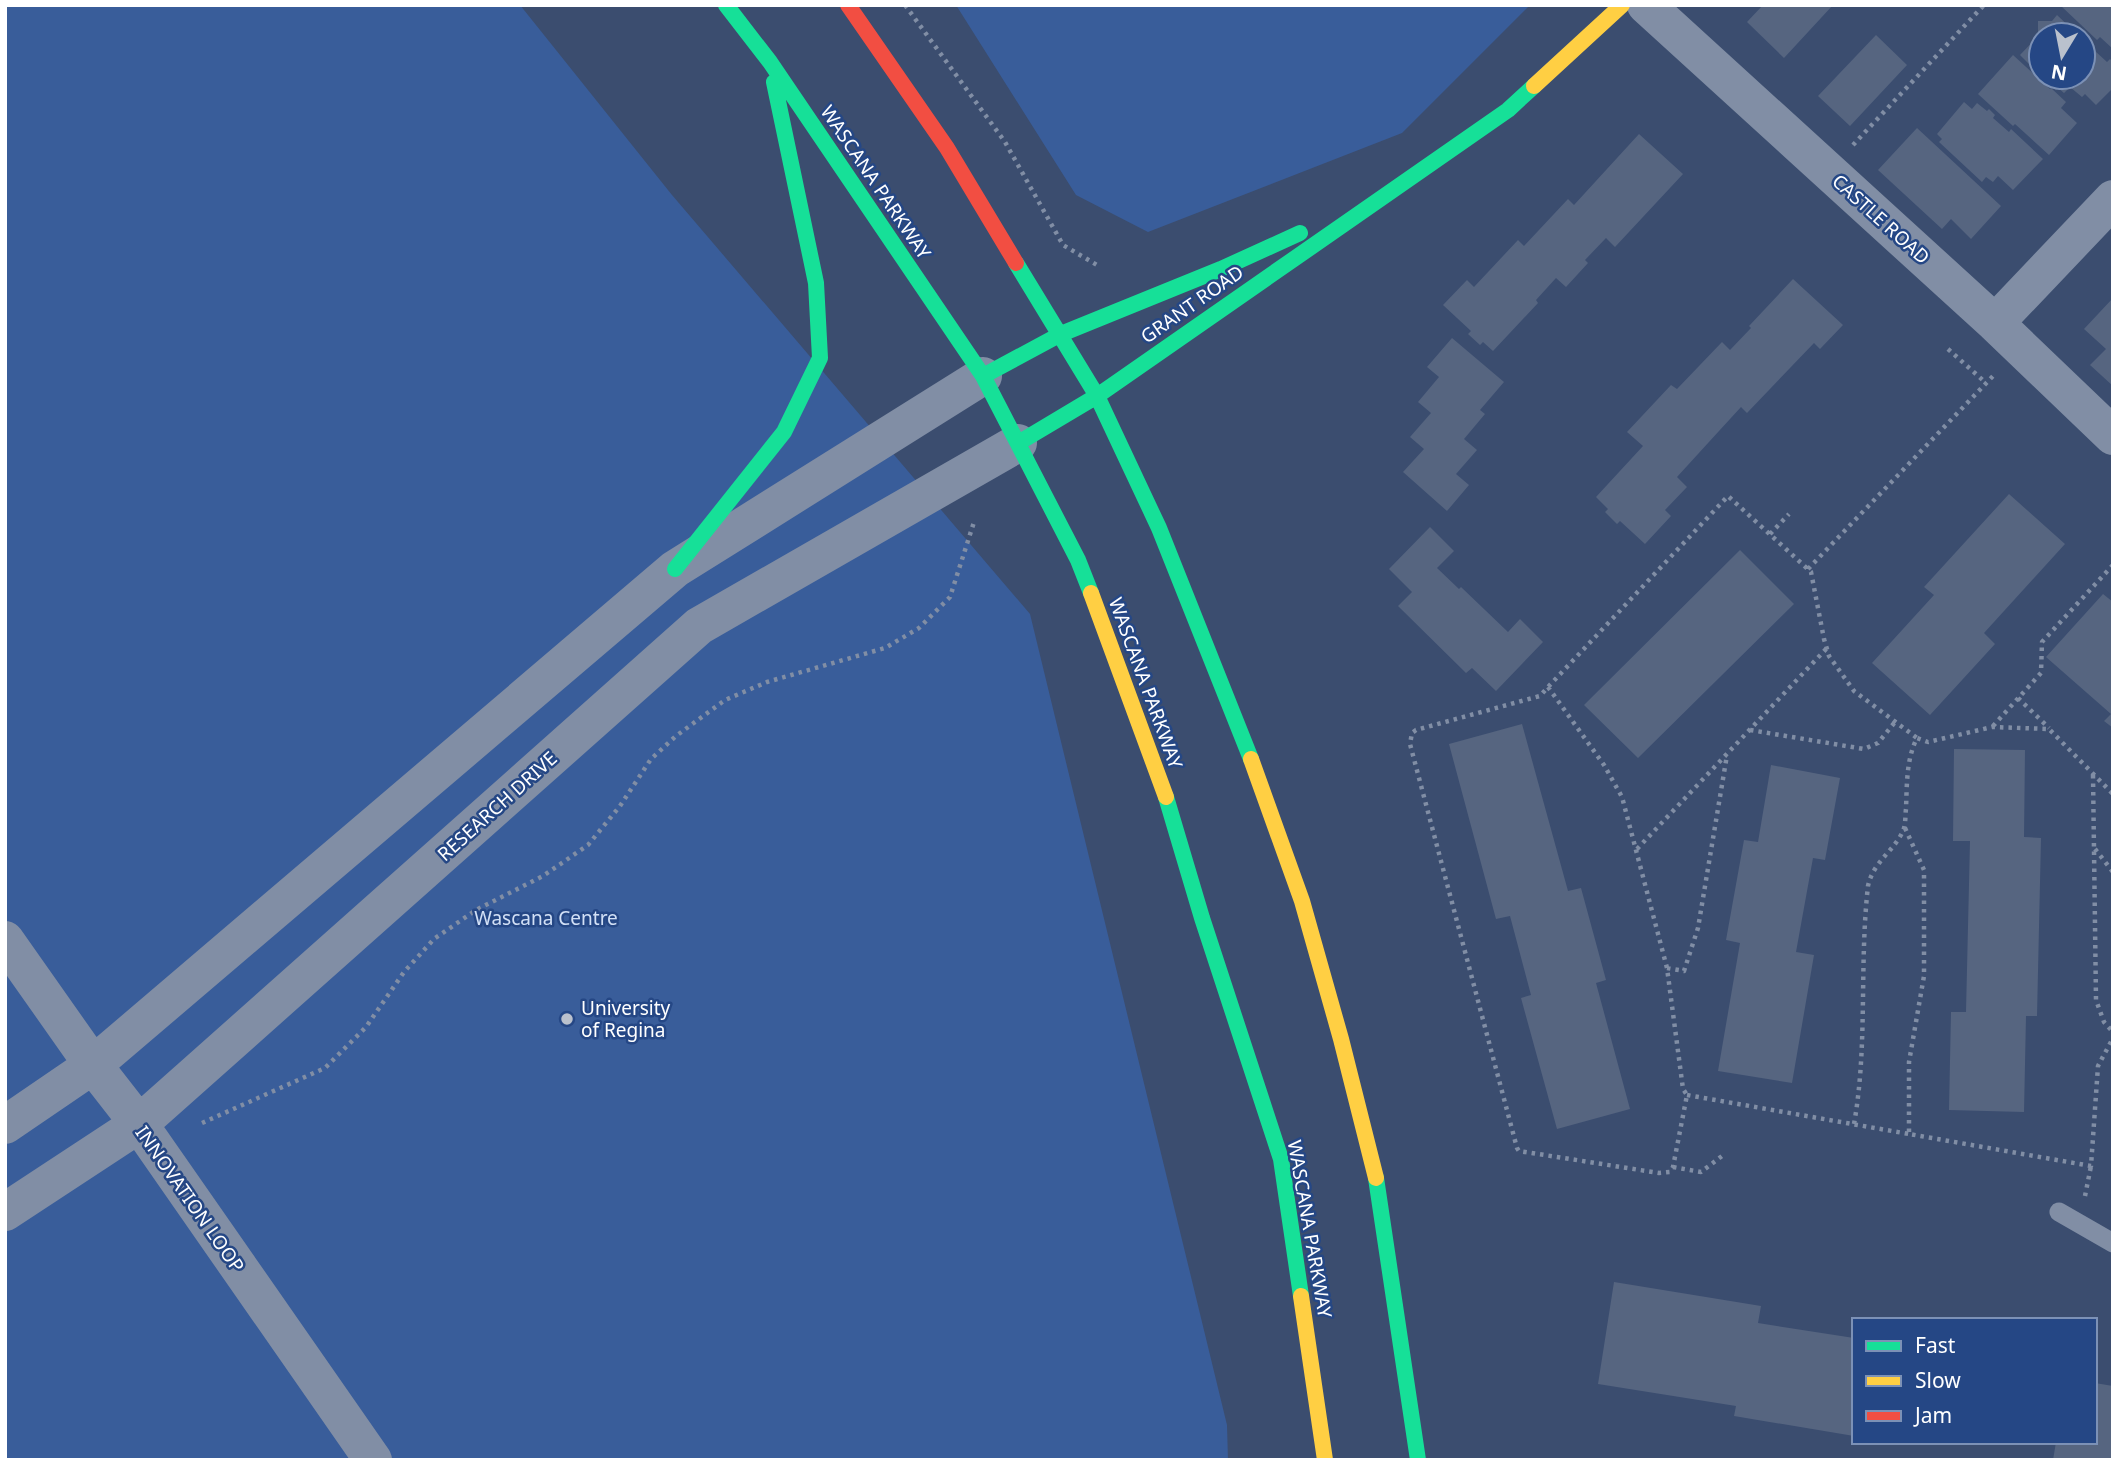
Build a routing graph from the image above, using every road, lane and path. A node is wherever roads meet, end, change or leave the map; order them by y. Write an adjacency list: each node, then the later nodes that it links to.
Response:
1 (726, 5): 7 (main road, WASCANA PARKWAY)
2 (848, 5): 12 (main road)
3 (905, 5): 11 (path)
4 (1622, 5): 9 (main road, GRANT ROAD)
5 (1646, 5): 8 (street, CASTLE ROAD)
6 (1984, 5): 8 (path)
7 (770, 62): 15 (main road, WASCANA PARKWAY); 24 (main road)
8 (1828, 172): 13 (street, CASTLE ROAD)
9 (1387, 194): 12 (main road, GRANT ROAD); 17 (main road, GRANT ROAD)
10 (2113, 199): 13 (street)
11 (1097, 265)
12 (1061, 334): 15 (main road, GRANT ROAD); 17 (main road)
13 (2008, 335): 16 (path); 18 (street, CASTLE ROAD)
14 (1948, 349): 16 (path)
15 (983, 376): 19 (main road, WASCANA PARKWAY); 24 (street)
16 (1986, 383): 25 (path)
17 (1097, 396): 19 (main road, GRANT ROAD); 58 (main road)
18 (2113, 436)
19 (1018, 443): 50 (street, RESEARCH DRIVE); 57 (main road, WASCANA PARKWAY)
20 (1788, 514): 22 (path)
21 (974, 522): 50 (path)
22 (1770, 534): 25 (path); 27 (path)
23 (2113, 565): 28 (path)
24 (675, 569): 45 (street)
25 (1808, 569): 26 (path)
26 (1827, 648): 29 (path); 32 (path)
27 (1548, 687): 39 (path); 52 (path)
28 (2018, 698): 30 (path); 31 (path)
29 (1895, 722): 32 (path); 33 (path)
30 (1992, 727): 31 (path); 33 (path)
31 (2049, 729): 35 (path)
32 (1749, 730): 34 (path)
33 (1917, 738): 37 (path)
34 (1727, 752): 39 (path); 42 (path)
35 (2093, 774): 36 (path); 38 (path)
36 (2113, 794)
37 (1905, 828): 47 (path); 49 (path)
38 (2094, 848): 40 (path); 43 (path)
39 (1636, 849): 42 (path)
40 (2113, 872)
41 (5, 940): 45 (street, INNOVATION LOOP)
42 (1667, 968): 46 (path)
43 (2113, 1032)
44 (2113, 1038): 49 (path)
45 (93, 1065): 48 (street); 50 (street, INNOVATION LOOP)
46 (1686, 1095): 47 (path); 52 (path)
47 (1854, 1124): 49 (path)
48 (5, 1125)
49 (1909, 1134)
50 (147, 1136): 53 (street, RESEARCH DRIVE); 56 (street, INNOVATION LOOP)
51 (1722, 1156): 52 (path)
52 (1674, 1167)
53 (5, 1212)
54 (2059, 1212): 55 (lane)
55 (2113, 1243)
56 (373, 1460)
57 (1325, 1460)
58 (1418, 1460)

